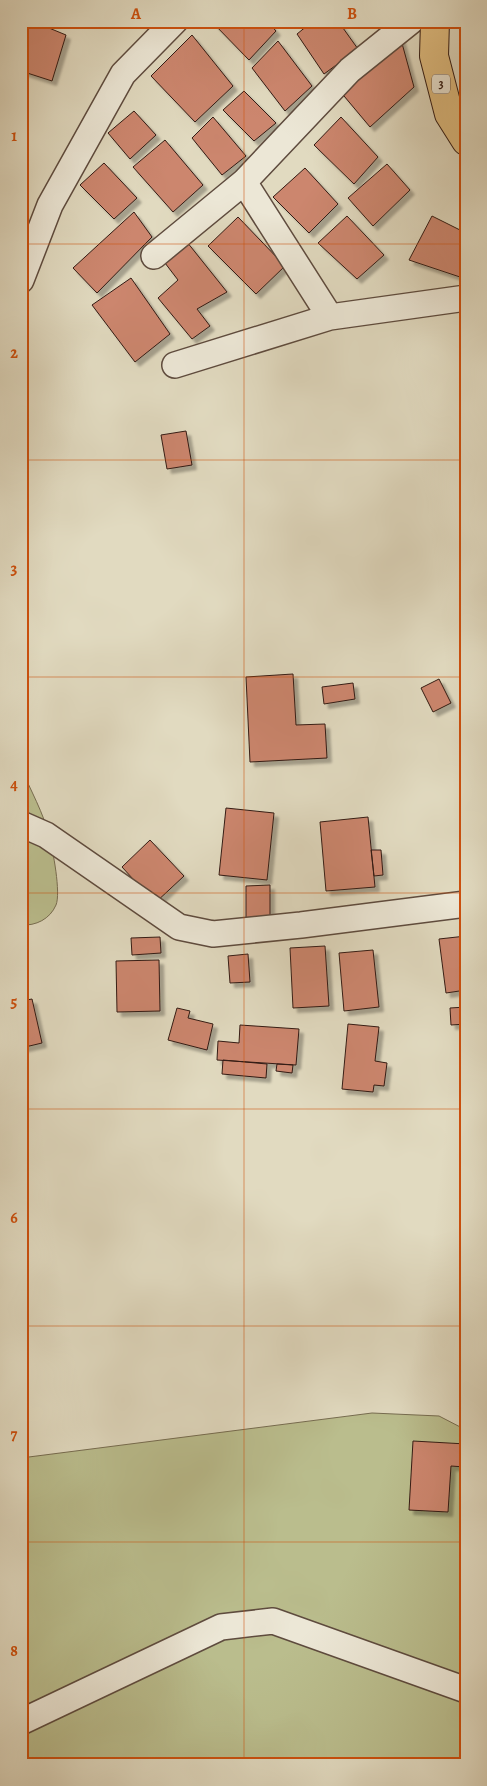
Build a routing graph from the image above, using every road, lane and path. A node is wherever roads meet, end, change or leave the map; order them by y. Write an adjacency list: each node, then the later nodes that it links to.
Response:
1 (175, 21): 7 (street)
2 (411, 21): 5 (street)
3 (434, 21): 4 (main road, 3)
4 (466, 141)
5 (244, 182): 6 (street); 9 (street)
6 (154, 256)
7 (21, 280)
8 (466, 298): 9 (street)
9 (330, 317): 10 (street)
10 (175, 365)
11 (21, 824): 12 (street)
12 (466, 904)
13 (466, 1690): 14 (street)
14 (21, 1722)

